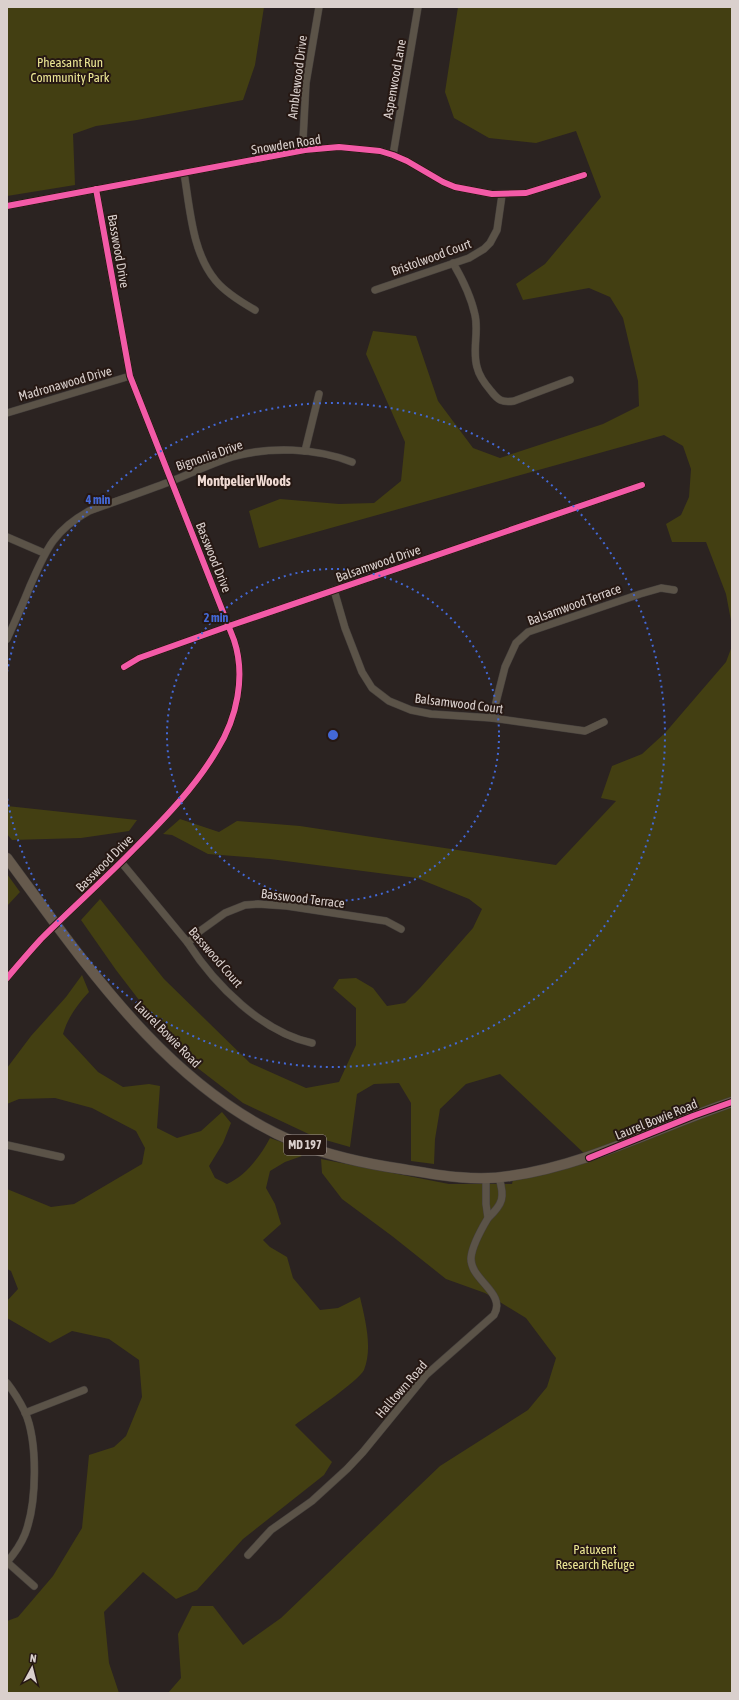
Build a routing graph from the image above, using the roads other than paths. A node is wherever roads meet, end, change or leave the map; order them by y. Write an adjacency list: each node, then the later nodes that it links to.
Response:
1 (319, 7): 3 (street, Amblewood Drive)
2 (418, 7): 4 (street, Aspenwood Lane)
3 (305, 150): 4 (street, Snowden Road); 5 (street, Snowden Road)
4 (393, 155): 8 (street, Snowden Road)
5 (184, 173): 7 (street, Snowden Road); 12 (street)
6 (584, 175): 8 (street, Snowden Road)
7 (96, 189): 9 (street, Snowden Road); 13 (street, Basswood Drive)
8 (502, 195): 10 (street, Bristolwood Court)
9 (7, 206)
10 (453, 263): 11 (street, Bristolwood Court); 14 (street)
11 (375, 290)
12 (255, 310)
13 (130, 376): 16 (street, Madronawood Drive); 19 (street, Basswood Drive)
14 (570, 380)
15 (318, 394): 17 (street)
16 (7, 413)
17 (305, 451): 18 (street, Bignonia Drive); 19 (street, Bignonia Drive)
18 (352, 462)
19 (171, 481): 22 (street, Bignonia Drive); 25 (street, Basswood Drive)
20 (642, 486): 23 (street, Balsamwood Drive)
21 (7, 537): 22 (street)
22 (44, 553): 26 (street, Bignonia Drive)
23 (334, 590): 25 (street, Balsamwood Drive); 28 (street, Balsamwood Court)
24 (674, 590): 28 (street, Balsamwood Terrace)
25 (229, 626): 27 (street, Balsamwood Drive); 31 (street, Basswood Drive)
26 (7, 639)
27 (124, 667)
28 (492, 718): 29 (street, Balsamwood Court)
29 (604, 722)
30 (7, 858): 32 (main road, Laurel Bowie Road / MD 197)
31 (121, 862): 32 (street, Basswood Drive); 34 (street, Basswood Court)
32 (56, 925): 35 (street, Basswood Drive); 40 (main road, Laurel Bowie Road / MD 197)
33 (401, 929): 34 (street, Basswood Terrace)
34 (188, 944): 36 (street, Basswood Court)
35 (7, 978)
36 (312, 1043)
37 (732, 1102): 41 (main road, Laurel Bowie Road / MD 197)
38 (7, 1145): 39 (street)
39 (61, 1157)
40 (486, 1178): 41 (main road, Laurel Bowie Road / MD 197); 42 (street)
41 (499, 1178): 42 (street, Halltown Road)
42 (488, 1218): 46 (street, Halltown Road)
43 (7, 1383): 45 (street)
44 (84, 1390): 45 (street)
45 (25, 1413): 47 (street)
46 (248, 1555)
47 (7, 1562): 48 (street)
48 (34, 1586)

